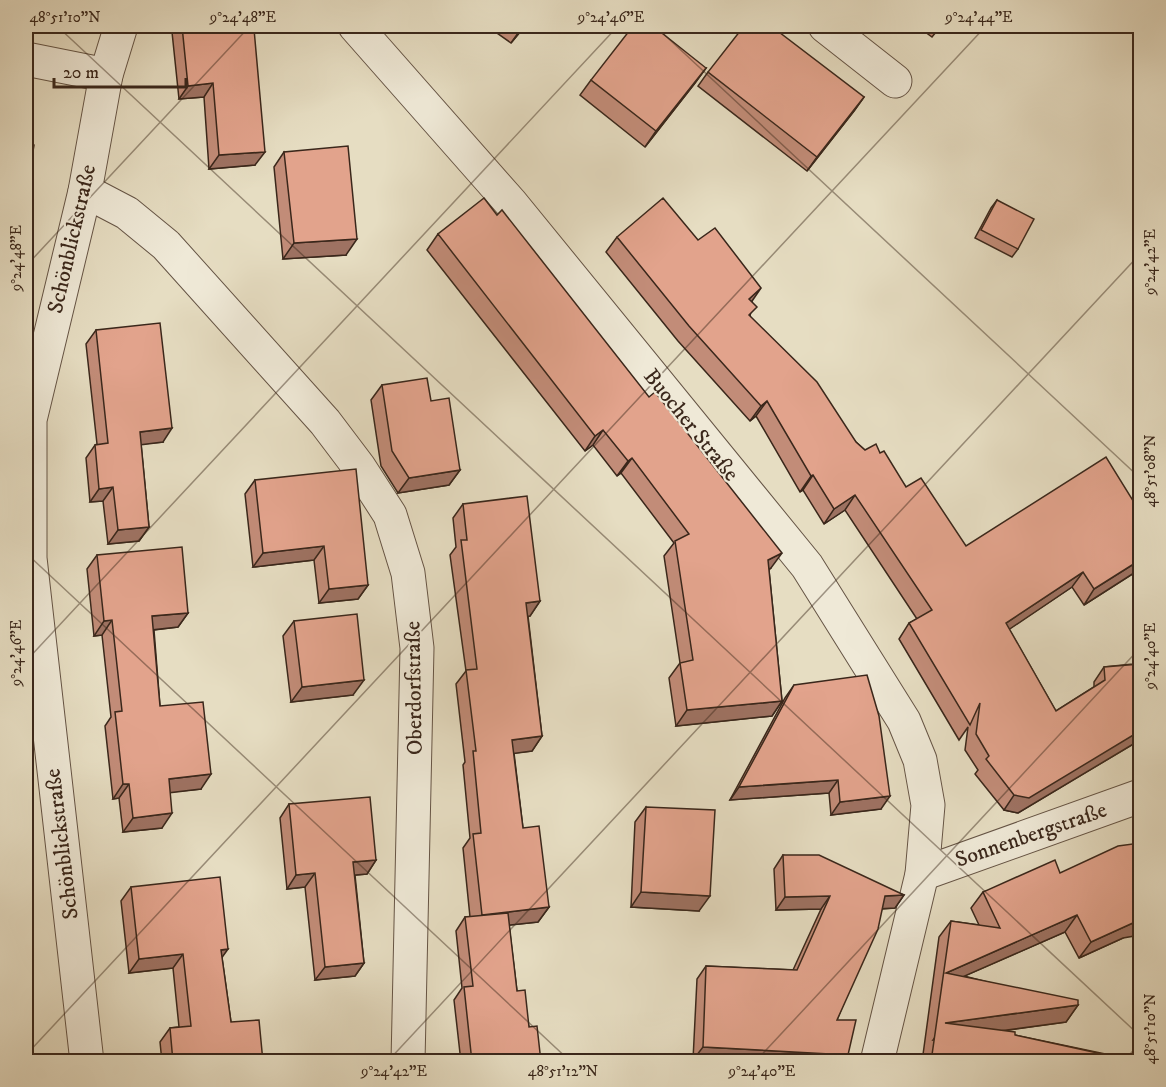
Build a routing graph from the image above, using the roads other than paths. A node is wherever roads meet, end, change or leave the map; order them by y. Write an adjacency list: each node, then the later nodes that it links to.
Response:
1 (121, 26): 5 (street, Schönblickstraße)
2 (356, 26): 9 (street, Buocher Straße)
3 (825, 26): 6 (street)
4 (26, 59): 5 (street)
5 (106, 75): 7 (street, Schönblickstraße)
6 (895, 81)
7 (85, 191): 10 (street, Schönblickstraße); 11 (street, Oberdorfstraße)
8 (1140, 796): 9 (street, Sonnenbergstraße)
9 (922, 874): 12 (street, Buocher Straße)
10 (87, 1062)
11 (408, 1062)
12 (877, 1062)

